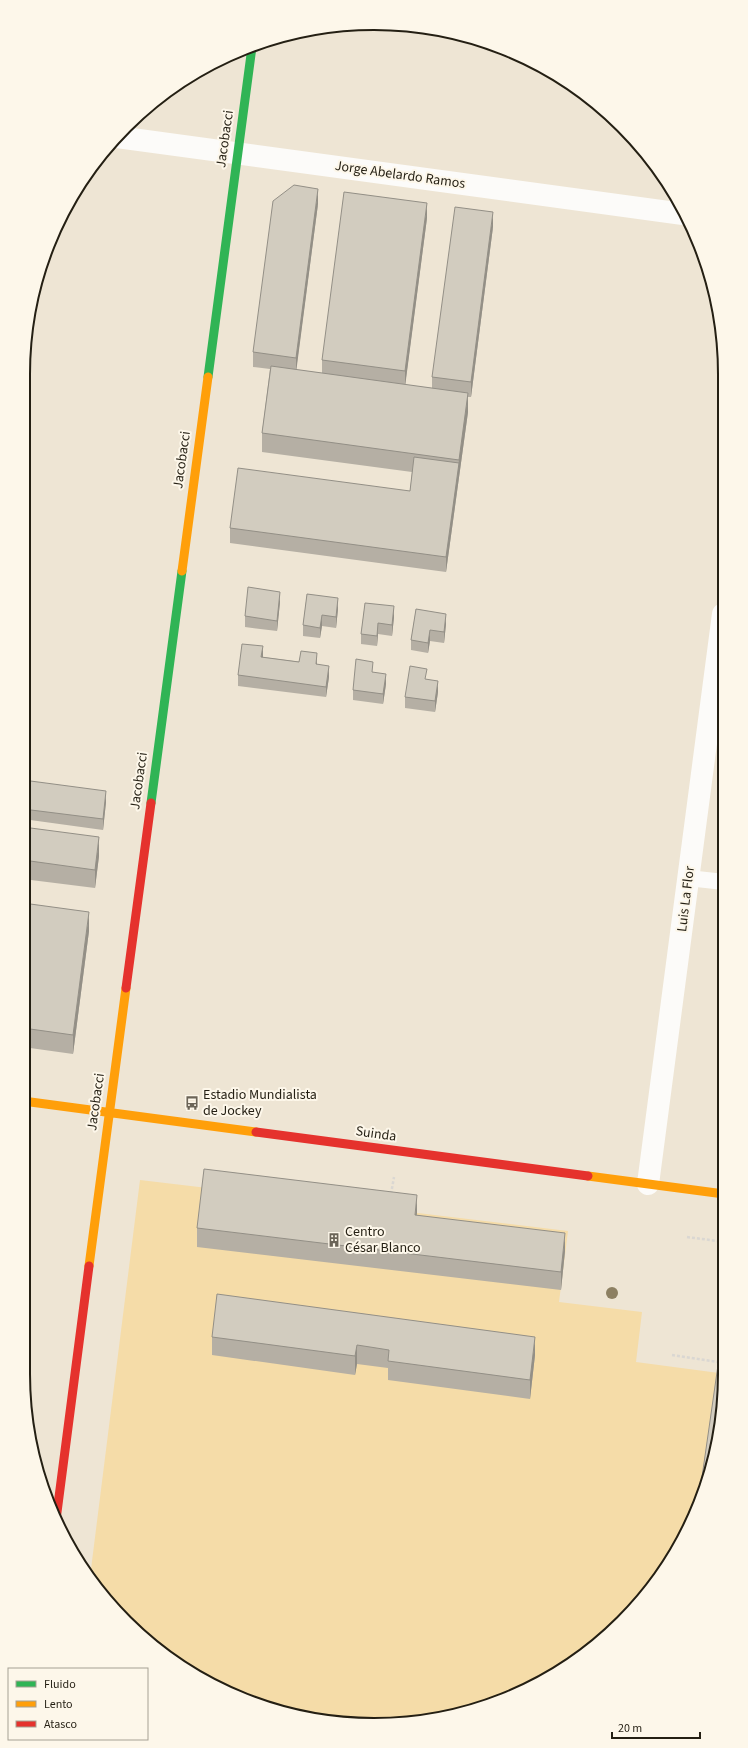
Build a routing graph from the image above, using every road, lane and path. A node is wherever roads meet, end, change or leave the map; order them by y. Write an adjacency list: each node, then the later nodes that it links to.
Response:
1 (251, 52): 3 (street, Jacobacci)
2 (125, 137): 3 (street, Jorge Abelardo Ramos)
3 (238, 153): 4 (street, Jorge Abelardo Ramos); 9 (street, Jacobacci)
4 (678, 213)
5 (718, 652): 6 (street, Luis La Flor)
6 (688, 878): 7 (lane); 11 (street, Luis La Flor)
7 (718, 881)
8 (30, 1102): 9 (street, Suinda)
9 (109, 1113): 10 (street, Suinda); 18 (street, Jacobacci)
10 (397, 1151): 11 (street, Suinda); 13 (path)
11 (648, 1184): 12 (street, Suinda)
12 (718, 1193)
13 (391, 1195)
14 (687, 1237): 15 (path)
15 (718, 1241)
16 (672, 1355): 17 (path)
17 (718, 1362)
18 (57, 1509)

